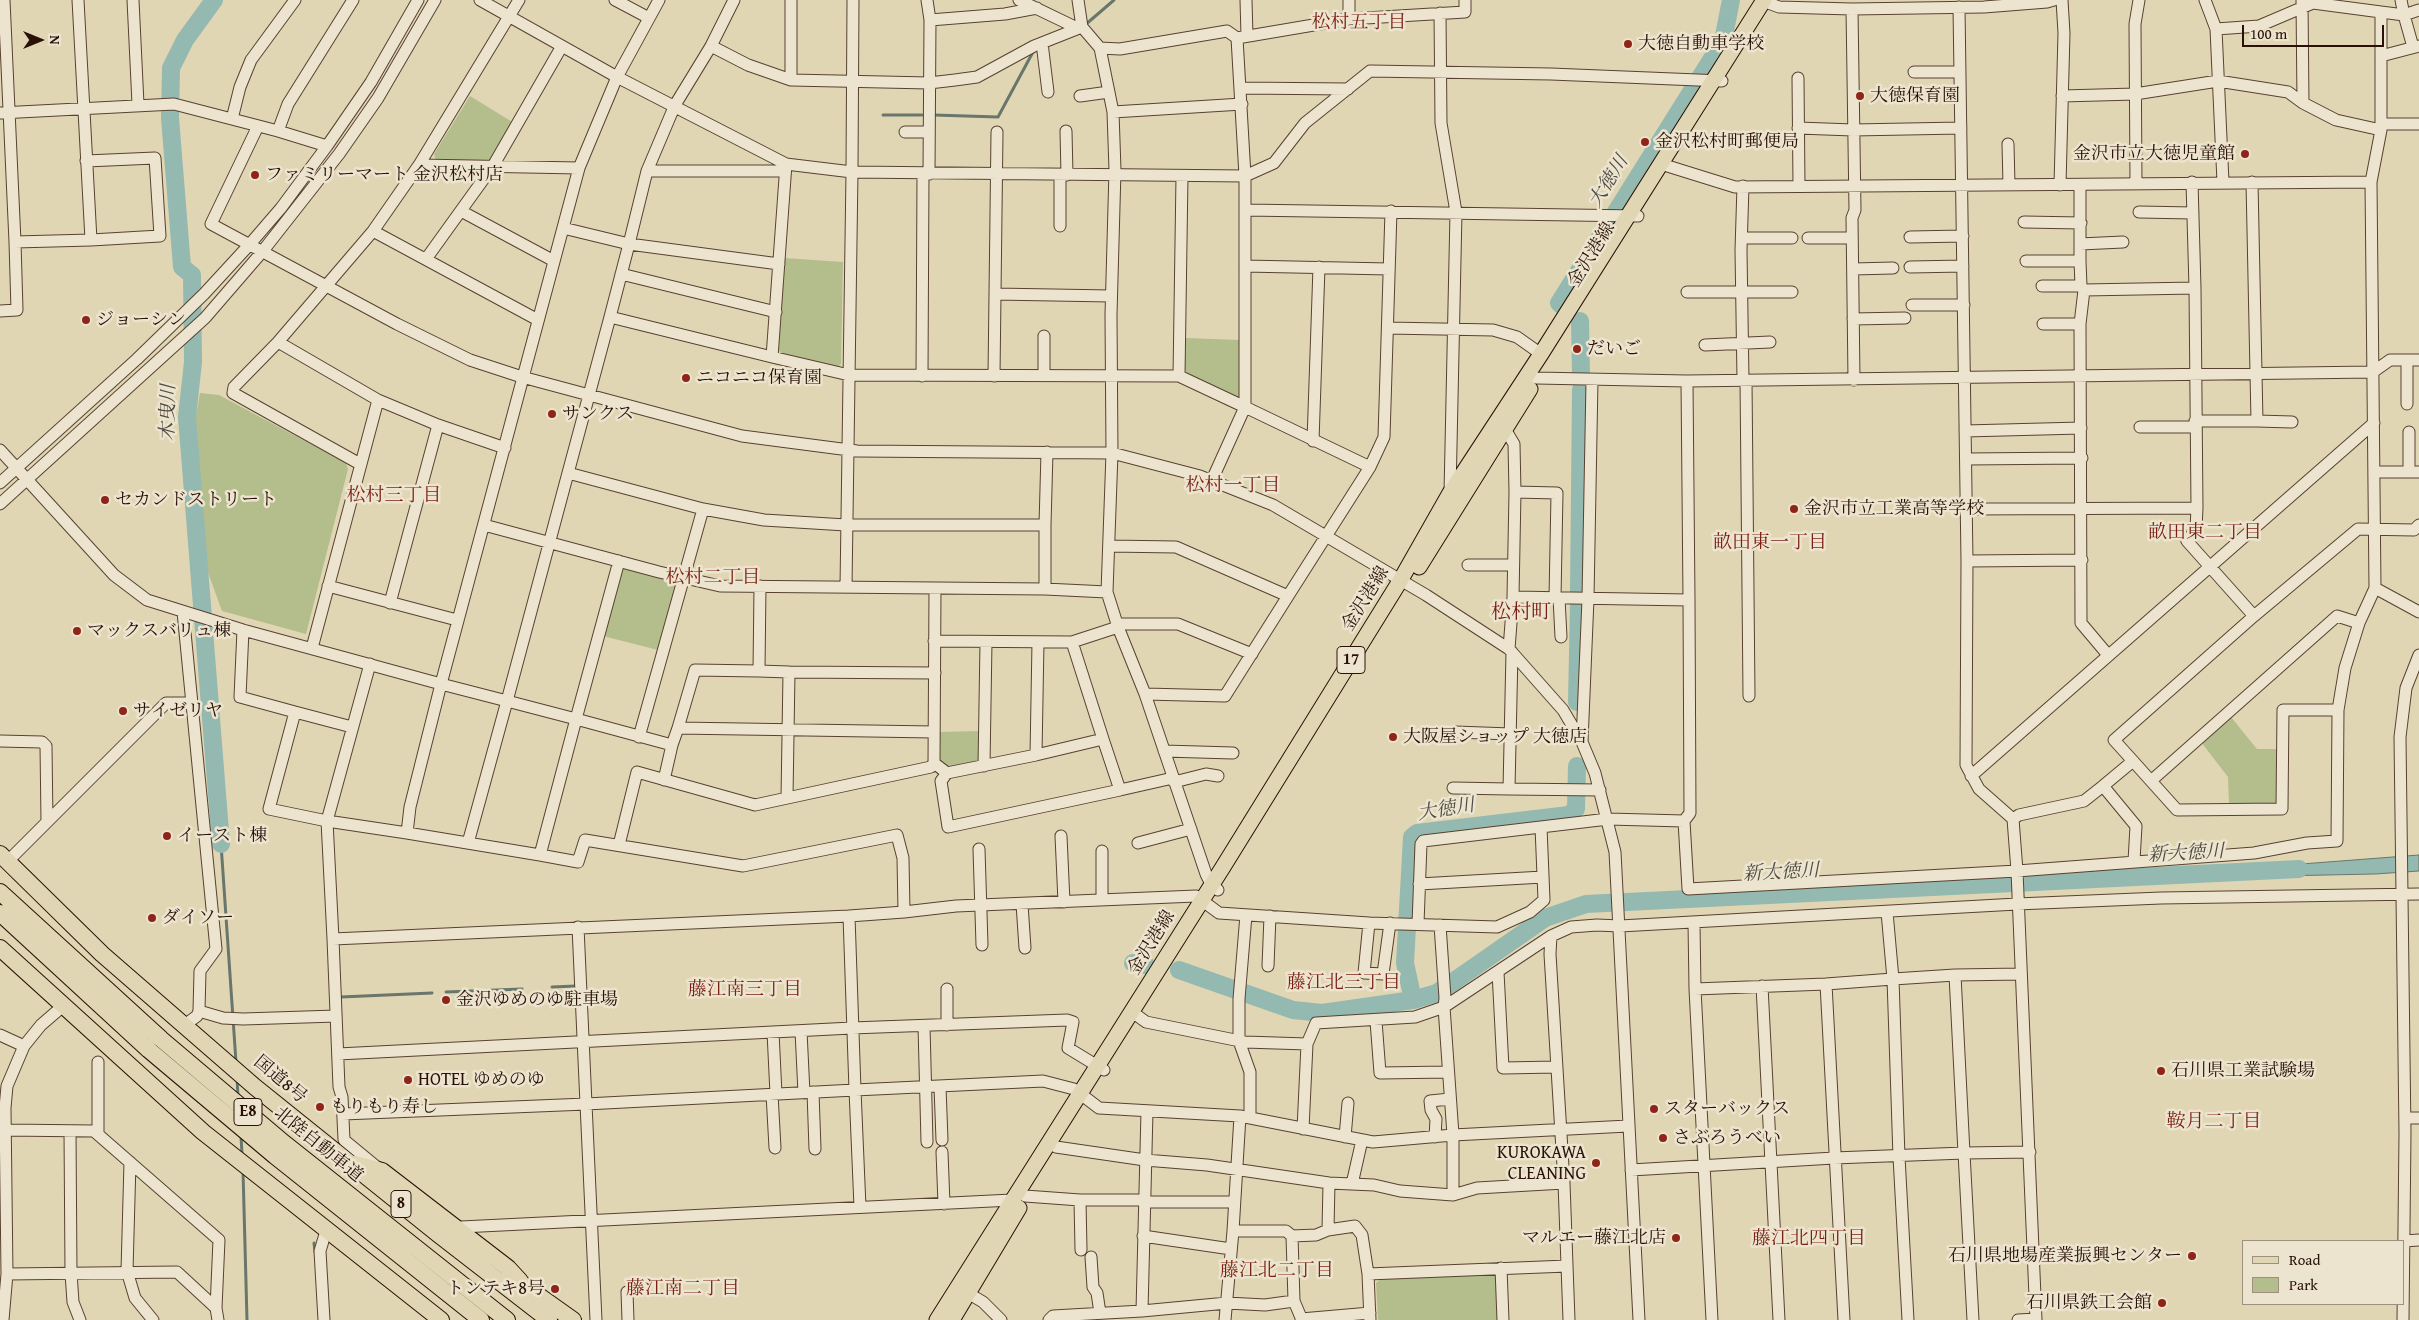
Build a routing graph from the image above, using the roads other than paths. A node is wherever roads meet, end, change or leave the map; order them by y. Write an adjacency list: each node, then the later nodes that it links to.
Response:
1 (4, 0): 72 (street)
2 (78, 0): 70 (street)
3 (133, 0): 67 (street)
4 (295, 0): 73 (street)
5 (353, 0): 80 (street)
6 (418, 0): 86 (street)
7 (435, 0): 137 (street)
8 (480, 0): 36 (street)
9 (520, 0): 36 (street)
10 (615, 0): 37 (street)
11 (659, 0): 37 (street)
12 (734, 0): 45 (street)
13 (791, 0): 54 (street)
14 (853, 0): 56 (street)
15 (927, 0): 39 (street)
16 (1019, 0): 30 (street)
17 (1078, 0): 40 (street)
18 (1246, 0): 42 (street)
19 (1350, 0): 38 (street)
20 (1465, 0): 33 (street)
21 (2053, 0): 29 (street)
22 (2062, 0): 65 (street)
23 (2139, 0): 63 (street)
24 (2205, 0): 41 (street)
25 (2402, 0): 35 (street)
26 (1768, 1): 31 (street); 55 (main road, 金沢港線 / 17)
27 (2302, 3): 34 (street); 41 (street); 66 (street)
28 (1869, 4): 29 (street); 31 (street)
29 (1959, 7): 51 (street)
30 (1037, 8): 39 (street); 40 (street)
31 (1852, 9): 79 (street)
32 (2419, 10): 35 (street)
33 (1440, 12): 38 (street); 49 (street)
34 (2380, 12): 35 (street); 48 (street)
35 (2404, 15): 46 (street)
36 (510, 16): 44 (street); 89 (street)
37 (649, 18): 52 (street)
38 (1349, 19): 42 (street)
39 (930, 20): 58 (street)
40 (1082, 27): 43 (street); 47 (street)
41 (2216, 29): 57 (street)
42 (1242, 37): 47 (street); 59 (street)
43 (1042, 43): 58 (street); 61 (street)
44 (562, 46): 52 (street); 90 (street)
45 (711, 46): 54 (street); 69 (street)
46 (2416, 47): 48 (street)
47 (1100, 48): 62 (street)
48 (2381, 56): 76 (street)
49 (1440, 72): 55 (street); 60 (street); 116 (street)
50 (1914, 72): 51 (street)
51 (1960, 72): 78 (street)
52 (617, 77): 69 (street); 92 (street)
53 (1798, 78): 77 (street)
54 (791, 80): 56 (street)
55 (1709, 80): 91 (main road, 金沢港線 / 17)
56 (853, 81): 58 (street); 94 (street)
57 (2218, 81): 63 (street); 66 (street); 102 (street)
58 (929, 83): 83 (street)
59 (1241, 88): 60 (street); 68 (street)
60 (1348, 89): 100 (street)
61 (1048, 92)
62 (1109, 92): 64 (street); 71 (street)
63 (2135, 94): 65 (street); 105 (street)
64 (1080, 96)
65 (2062, 96): 107 (street)
66 (2302, 103): 76 (street)
67 (138, 104): 70 (street); 73 (street)
68 (1242, 104): 71 (street); 100 (street)
69 (675, 105): 88 (street); 93 (street)
70 (83, 108): 72 (street); 87 (street)
71 (1113, 112): 98 (street)
72 (5, 113): 132 (street)
73 (232, 119): 75 (street)
74 (2419, 124): 76 (street)
75 (258, 126): 80 (street); 134 (street)
76 (2381, 127): 104 (street)
77 (1798, 128): 79 (street); 110 (street)
78 (1961, 128): 79 (street); 112 (street)
79 (1853, 130): 111 (street)
80 (278, 131): 86 (street)
81 (1066, 131): 97 (street)
82 (905, 132): 83 (street)
83 (929, 132): 95 (street)
84 (997, 132): 96 (street)
85 (2008, 144): 106 (street)
86 (327, 146): 134 (street)
87 (86, 161): 131 (street); 131 (street)
88 (786, 164): 93 (street); 94 (street); 142 (street)
89 (419, 165): 90 (street); 124 (street)
90 (493, 166): 92 (street); 114 (street)
91 (1665, 166): 109 (street); 119 (main road, 金沢港線 / 17)
92 (579, 168): 123 (street)
93 (647, 171): 135 (street)
94 (852, 172): 95 (street); 184 (street)
95 (926, 174): 96 (street); 187 (street)
96 (996, 174): 97 (street); 158 (street)
97 (1064, 175): 98 (street); 122 (street)
98 (1115, 176): 99 (street); 159 (street)
99 (1182, 176): 100 (street); 189 (street)
100 (1245, 176): 113 (street)
101 (2192, 182): 102 (street); 105 (street); 118 (street)
102 (2223, 182): 103 (street)
103 (2252, 182): 104 (street); 180 (street)
104 (2371, 182): 181 (street)
105 (2136, 184): 108 (street)
106 (2009, 185): 107 (street); 112 (street)
107 (2060, 185): 108 (street)
108 (2080, 185): 121 (street)
109 (1743, 186): 110 (street); 127 (street)
110 (1799, 186): 111 (street)
111 (1854, 186): 112 (street); 130 (street)
112 (1962, 186): 125 (street)
113 (1246, 210): 115 (street); 143 (street)
114 (461, 211): 138 (street); 139 (street)
115 (1391, 211): 116 (street); 148 (street)
116 (1456, 212): 119 (street); 171 (street)
117 (2138, 212): 118 (street)
118 (2193, 213): 154 (street)
119 (1623, 215): 177 (main road, 金沢港線 / 17); 192 (main road, 金沢港線 / 17)
120 (2024, 222): 121 (street)
121 (2080, 223): 136 (street)
122 (1060, 226)
123 (563, 228): 135 (street); 139 (street)
124 (373, 231): 138 (street); 151 (street)
125 (1963, 236): 126 (street); 144 (street)
126 (1910, 237)
127 (1743, 238): 128 (street); 156 (street)
128 (1792, 238)
129 (1808, 238): 130 (street)
130 (1852, 238): 149 (street)
131 (91, 240): 132 (street)
132 (15, 242): 162 (street)
133 (2123, 242): 136 (street)
134 (250, 244): 137 (street); 221 (street)
135 (629, 244): 142 (street); 150 (street)
136 (2080, 244): 141 (street)
137 (262, 252): 151 (street); 226 (street)
138 (426, 259): 167 (street)
139 (554, 261): 167 (street)
140 (2026, 261): 141 (street)
141 (2080, 261): 153 (street)
142 (779, 264): 163 (street)
143 (1245, 266): 145 (street); 200 (street)
144 (1963, 266): 146 (street); 161 (street)
145 (1319, 267): 148 (street); 211 (street)
146 (1910, 267)
147 (1893, 268): 149 (street)
148 (1389, 269): 170 (street)
149 (1852, 269): 166 (street)
150 (621, 274): 163 (street); 164 (street)
151 (328, 285): 173 (street); 191 (street)
152 (2042, 286): 153 (street)
153 (2082, 288): 154 (street); 169 (street)
154 (2195, 288): 183 (street)
155 (1687, 292): 156 (street)
156 (1741, 292): 157 (street); 175 (street)
157 (1792, 292)
158 (995, 294): 159 (street); 188 (street)
159 (1111, 296): 186 (street)
160 (1912, 305): 161 (street)
161 (1964, 305): 190 (street)
162 (0, 311)
163 (776, 312): 178 (street)
164 (610, 317): 178 (street); 197 (street)
165 (1905, 318): 166 (street)
166 (1853, 319): 195 (street)
167 (538, 320): 191 (street)
168 (2043, 324): 169 (street)
169 (2080, 324): 182 (street)
170 (1388, 328): 171 (street); 220 (street)
171 (1454, 329): 177 (street); 229 (street)
172 (1044, 336): 185 (street)
173 (278, 342): 198 (street); 219 (street)
174 (1770, 342): 175 (street)
175 (1742, 344): 176 (street); 194 (street)
176 (1705, 345)
177 (1541, 354): 192 (main road, 金沢港線 / 17)
178 (772, 358): 184 (street)
179 (2413, 360): 181 (street); 199 (street)
180 (2256, 372): 181 (street); 183 (street); 201 (street)
181 (2373, 372): 203 (street)
182 (2080, 374): 183 (street); 190 (street); 208 (street)
183 (2196, 374): 204 (street)
184 (849, 375): 187 (street); 214 (street)
185 (1044, 375): 186 (street); 188 (street)
186 (1111, 375): 189 (street); 216 (street)
187 (922, 376): 188 (street)
188 (994, 376)
189 (1179, 376): 200 (street)
190 (1965, 376): 195 (street); 209 (street)
191 (522, 377): 197 (street); 212 (street)
192 (1531, 377): 193 (street); 206 (main road, 金沢港線 / 17)
193 (1592, 380): 196 (street); 261 (street)
194 (1744, 380): 195 (street); 196 (street); 287 (street)
195 (1854, 380)
196 (1687, 381): 262 (street)
197 (588, 394): 214 (street); 224 (street)
198 (378, 400): 205 (street); 219 (street)
199 (2407, 404)
200 (1245, 407): 211 (street); 225 (street)
201 (2257, 421): 202 (street); 204 (street)
202 (2292, 422)
203 (2374, 423): 222 (street); 248 (street)
204 (2195, 424): 207 (street); 232 (street)
205 (438, 425): 212 (street); 263 (street)
206 (1500, 427): 228 (street); 229 (main road, 金沢港線 / 17); 250 (main road, 金沢港線 / 17)
207 (2140, 427)
208 (2081, 428): 209 (street); 217 (street)
209 (1965, 431): 218 (street)
210 (2409, 432): 223 (street)
211 (1313, 441): 220 (street)
212 (504, 448): 235 (street)
213 (0, 450): 221 (street)
214 (846, 450): 215 (street); 236 (street)
215 (1047, 452): 216 (street); 237 (street)
216 (1112, 454): 225 (street); 242 (street)
217 (2082, 458): 218 (street); 231 (street)
218 (1966, 460): 234 (street)
219 (360, 464): 251 (street)
220 (1370, 467): 240 (street)
221 (15, 468): 226 (street); 227 (street)
222 (2374, 472): 223 (street); 239 (street)
223 (2414, 472)
224 (568, 473): 233 (street); 241 (street)
225 (1212, 480): 240 (street)
226 (26, 481): 230 (street); 264 (street)
227 (0, 482)
228 (1515, 492): 247 (street); 260 (street)
229 (1450, 493): 250 (main road, 金沢港線 / 17)
230 (0, 504)
231 (2082, 508): 232 (street); 234 (street); 244 (street)
232 (2196, 508): 248 (street)
233 (703, 509): 236 (street); 249 (street)
234 (1966, 509): 245 (street)
235 (484, 525): 241 (street); 267 (street)
236 (846, 525): 237 (street); 253 (street)
237 (1046, 525): 256 (street)
238 (2419, 525): 239 (street)
239 (2375, 529): 254 (street); 266 (street)
240 (1327, 536): 250 (street); 258 (street)
241 (548, 542): 243 (street); 288 (street)
242 (1110, 546): 257 (street); 258 (street)
243 (619, 560): 249 (street); 292 (street)
244 (2082, 560): 245 (street); 279 (street)
245 (1967, 561): 312 (street)
246 (1468, 565): 247 (street)
247 (1513, 565): 259 (street)
248 (2208, 566): 266 (street); 279 (street)
249 (684, 578): 252 (street); 299 (street)
250 (1405, 583): 277 (street); 342 (main road, 金沢港線 / 17)
251 (328, 586): 263 (street); 276 (street)
252 (760, 586): 253 (street); 282 (street)
253 (846, 587): 255 (street)
254 (2375, 588): 265 (street); 268 (street)
255 (935, 589): 256 (street); 272 (street)
256 (1045, 589): 257 (street)
257 (1107, 592): 269 (street)
258 (1288, 596): 278 (street)
259 (1513, 597): 260 (street); 277 (street)
260 (1557, 598): 261 (street); 271 (street)
261 (1588, 599): 262 (street); 302 (street)
262 (1689, 600): 326 (street)
263 (390, 602): 267 (street)
264 (183, 612): 270 (street); 289 (street)
265 (2419, 612)
266 (2254, 616): 307 (street)
267 (457, 620): 285 (street)
268 (2359, 623): 290 (street); 315 (street)
269 (1118, 626): 275 (street); 278 (street); 286 (street)
270 (243, 630): 276 (street); 291 (street)
271 (1561, 637)
272 (934, 641): 273 (street); 284 (street)
273 (986, 642): 274 (street); 309 (street)
274 (1038, 642): 275 (street); 306 (street)
275 (1072, 642): 300 (street)
276 (312, 648): 281 (street)
277 (1511, 651): 298 (street); 302 (street)
278 (1252, 654): 286 (street)
279 (2108, 655): 312 (street)
280 (2419, 655): 345 (street)
281 (370, 664): 285 (street); 293 (street)
282 (758, 671): 283 (street); 294 (street)
283 (789, 672): 284 (street); 295 (street)
284 (935, 673): 296 (street)
285 (440, 684): 288 (street); 329 (street)
286 (1145, 694): 304 (street)
287 (1749, 696)
288 (507, 701): 292 (street); 332 (street)
289 (192, 703): 325 (street); 381 (street)
290 (2338, 710): 315 (street); 338 (street)
291 (295, 712): 293 (street); 324 (street)
292 (576, 720): 299 (street); 336 (street)
293 (352, 727): 324 (street)
294 (678, 728): 295 (street); 303 (street)
295 (788, 730): 296 (street); 321 (street)
296 (934, 732): 308 (street)
297 (1455, 732): 298 (street)
298 (1511, 734): 318 (street)
299 (639, 737): 303 (street)
300 (1103, 739): 306 (street); 319 (street)
301 (0, 741): 325 (street)
302 (1582, 742): 320 (street)
303 (672, 744): 313 (street)
304 (1164, 751): 305 (street); 314 (street)
305 (1233, 753)
306 (1036, 756): 309 (street)
307 (2133, 760): 315 (street); 316 (street)
308 (934, 764): 310 (street); 321 (street)
309 (984, 766): 310 (street)
310 (947, 773): 319 (street)
311 (1218, 776): 314 (street)
312 (1971, 776): 323 (street)
313 (664, 780): 321 (street); 333 (street)
314 (1174, 780): 319 (street); 328 (street)
315 (2152, 780)
316 (2103, 786): 323 (street); 338 (street)
317 (1453, 788): 318 (street)
318 (1509, 789): 320 (street)
319 (1120, 790)
320 (1600, 790): 322 (street)
321 (787, 798)
322 (1608, 819): 326 (street); 327 (street); 363 (street)
323 (2013, 819): 339 (street)
324 (328, 821): 329 (street); 366 (street)
325 (46, 822): 337 (street)
326 (1684, 822): 339 (street)
327 (1541, 827): 340 (street); 341 (street)
328 (1191, 829): 331 (street); 342 (street)
329 (407, 833): 332 (street)
330 (1061, 836): 347 (street)
331 (1138, 842)
332 (468, 843): 336 (street)
333 (619, 845): 336 (street); 352 (street)
334 (979, 849): 351 (street)
335 (1102, 851): 346 (street)
336 (540, 854)
337 (4, 857): 388 (highway, 国道8号 / 8)
338 (2134, 861): 339 (street)
339 (2017, 874): 350 (street)
340 (1543, 877): 341 (street); 362 (street)
341 (1420, 884): 361 (street)
342 (1214, 887): 348 (main road, 金沢港線 / 17)
343 (0, 892): 493 (highway, 北陸自動車道 / E8)
344 (2419, 894): 345 (street)
345 (2400, 895): 350 (street); 413 (street)
346 (1102, 900): 347 (street); 348 (street)
347 (1064, 902): 349 (street)
348 (1206, 902): 355 (street); 382 (main road, 金沢港線 / 17)
349 (1022, 904): 351 (street); 369 (street)
350 (2017, 904): 353 (street); 372 (street)
351 (980, 905): 352 (street); 367 (street)
352 (904, 912): 356 (street)
353 (1887, 912): 358 (street); 374 (street)
354 (0, 913): 492 (highway, 北陸自動車道 / E8)
355 (1246, 915): 357 (street); 392 (street)
356 (849, 916): 364 (street); 387 (street)
357 (1270, 916): 359 (street); 370 (street)
358 (1694, 922): 363 (street); 378 (street)
359 (1369, 923): 360 (street); 360 (street)
360 (1390, 923): 361 (street)
361 (1411, 924): 362 (street)
362 (1440, 925): 379 (street)
363 (1620, 926): 365 (street); 415 (street)
364 (578, 928): 366 (street); 393 (street)
365 (1551, 936): 371 (street); 398 (street)
366 (333, 938): 383 (street)
367 (982, 945)
368 (0, 948): 380 (highway)
369 (1024, 948)
370 (1268, 966)
371 (1498, 972): 379 (street); 398 (street)
372 (2021, 974): 373 (street); 431 (street)
373 (1955, 975): 374 (street); 432 (street)
374 (1893, 979): 375 (street); 433 (street)
375 (1826, 984): 376 (street); 434 (street)
376 (1762, 986): 378 (street); 438 (street)
377 (947, 989): 385 (street)
378 (1695, 989): 439 (street)
379 (1445, 1002): 384 (street); 400 (street)
380 (63, 1006): 395 (street); 457 (highway)
381 (199, 1011): 383 (street); 388 (street)
382 (1134, 1014): 392 (street); 399 (main road, 金沢港線 / 17)
383 (336, 1016): 396 (street)
384 (1376, 1020): 394 (street); 400 (street)
385 (947, 1025): 386 (street); 399 (street)
386 (924, 1026): 387 (street); 402 (street)
387 (852, 1028): 389 (street); 403 (street)
388 (191, 1029): 437 (highway, 国道8号 / 8)
389 (801, 1031): 390 (street); 404 (street)
390 (773, 1032): 393 (street); 405 (street)
391 (0, 1035): 395 (street)
392 (1239, 1041): 394 (street); 412 (street)
393 (583, 1042): 396 (street); 409 (street)
394 (1307, 1044): 416 (street)
395 (24, 1046): 417 (street)
396 (338, 1054): 411 (street)
397 (98, 1062): 420 (street)
398 (1556, 1067): 418 (street)
399 (1100, 1068): 406 (main road, 金沢港線 / 17)
400 (1448, 1072): 407 (street)
401 (940, 1086): 402 (street); 406 (street); 424 (street)
402 (925, 1087): 403 (street); 426 (street)
403 (854, 1090): 404 (street); 453 (street)
404 (808, 1092): 405 (street); 429 (street)
405 (774, 1094): 409 (street); 428 (street)
406 (1083, 1095): 410 (street); 427 (main road, 金沢港線 / 17)
407 (1450, 1099): 421 (street); 423 (street)
408 (1348, 1102): 422 (street)
409 (586, 1104): 411 (street); 454 (street)
410 (1146, 1111): 412 (street); 435 (street)
411 (343, 1114): 442 (street)
412 (1245, 1116): 416 (street); 440 (street)
413 (2404, 1118): 414 (street); 463 (street)
414 (2419, 1118)
415 (1628, 1126): 418 (street); 441 (street)
416 (1303, 1129): 422 (street)
417 (6, 1130): 419 (street); 443 (street)
418 (1559, 1130): 421 (street); 445 (street)
419 (70, 1131): 420 (street); 470 (street)
420 (98, 1134): 436 (street)
421 (1453, 1135): 423 (street); 447 (street)
422 (1345, 1137): 425 (street)
423 (1435, 1137): 425 (street)
424 (942, 1140)
425 (1362, 1140): 446 (street)
426 (927, 1142)
427 (1052, 1145): 435 (street); 448 (main road, 金沢港線 / 17)
428 (775, 1148)
429 (815, 1149)
430 (942, 1152): 452 (street)
431 (2030, 1152): 432 (street); 513 (street)
432 (1964, 1153): 433 (street); 511 (street)
433 (1899, 1157): 434 (street); 510 (street)
434 (1834, 1158): 438 (street); 509 (street)
435 (1145, 1160): 440 (street); 450 (street)
436 (130, 1162): 469 (street); 479 (street)
437 (350, 1163): 442 (highway); 459 (highway, 国道8号 / 8)
438 (1770, 1163): 439 (street); 508 (street)
439 (1704, 1167): 441 (street); 507 (street)
440 (1235, 1169): 444 (street); 451 (street)
441 (1630, 1170): 506 (street)
442 (382, 1171): 455 (highway)
443 (3, 1174): 471 (street)
444 (1329, 1183): 446 (street); 456 (street)
445 (1564, 1183): 447 (street); 467 (street)
446 (1352, 1184): 447 (street)
447 (1452, 1195)
448 (1018, 1196): 449 (street); 452 (street); 474 (main road, 金沢港線 / 17)
449 (1080, 1200): 450 (street); 465 (street)
450 (1143, 1201): 451 (street); 460 (street)
451 (1234, 1202): 458 (street)
452 (944, 1204): 453 (street)
453 (860, 1207): 454 (street)
454 (592, 1220): 455 (street); 496 (street)
455 (458, 1230): 473 (highway)
456 (1328, 1230): 461 (street); 472 (street)
457 (326, 1231): 477 (highway); 489 (street)
458 (1233, 1231): 461 (street); 464 (street)
459 (438, 1234): 473 (highway); 494 (highway, 国道8号 / 8)
460 (1143, 1236): 464 (street); 480 (street)
461 (1292, 1236): 476 (street)
462 (2419, 1240): 463 (street)
463 (2404, 1241): 514 (street)
464 (1231, 1249): 478 (street)
465 (1081, 1250)
466 (1091, 1256): 481 (street)
467 (1566, 1266): 468 (street); 505 (street)
468 (1501, 1268): 472 (street); 504 (street)
469 (127, 1271): 470 (street); 479 (street); 487 (street)
470 (71, 1272): 471 (street); 486 (street)
471 (7, 1274): 485 (street)
472 (1368, 1274): 484 (street)
473 (520, 1281): 495 (highway)
474 (963, 1290): 498 (main road, 金沢港線 / 17); 499 (main road, 金沢港線 / 17); 500 (street)
475 (627, 1292): 497 (street)
476 (1294, 1301): 478 (street); 503 (street)
477 (418, 1302): 490 (highway); 491 (highway)
478 (1227, 1303): 482 (street); 502 (street)
479 (216, 1308): 488 (street)
480 (1142, 1311): 482 (street); 483 (street)
481 (1100, 1313): 483 (street); 501 (street)
482 (1162, 1315)
483 (1112, 1316)
484 (1370, 1317): 503 (street)
485 (4, 1320)
486 (80, 1320)
487 (153, 1320)
488 (218, 1320)
489 (324, 1320)
490 (431, 1320)
491 (441, 1320)
492 (481, 1320)
493 (507, 1320)
494 (549, 1320)
495 (573, 1320)
496 (596, 1320)
497 (628, 1320)
498 (937, 1320)
499 (952, 1320)
500 (1000, 1320)
501 (1049, 1320)
502 (1225, 1320)
503 (1301, 1320)
504 (1503, 1320)
505 (1569, 1320)
506 (1639, 1320)
507 (1712, 1320)
508 (1779, 1320)
509 (1844, 1320)
510 (1908, 1320)
511 (1974, 1320)
512 (2018, 1320): 513 (street)
513 (2036, 1320)
514 (2404, 1320)

